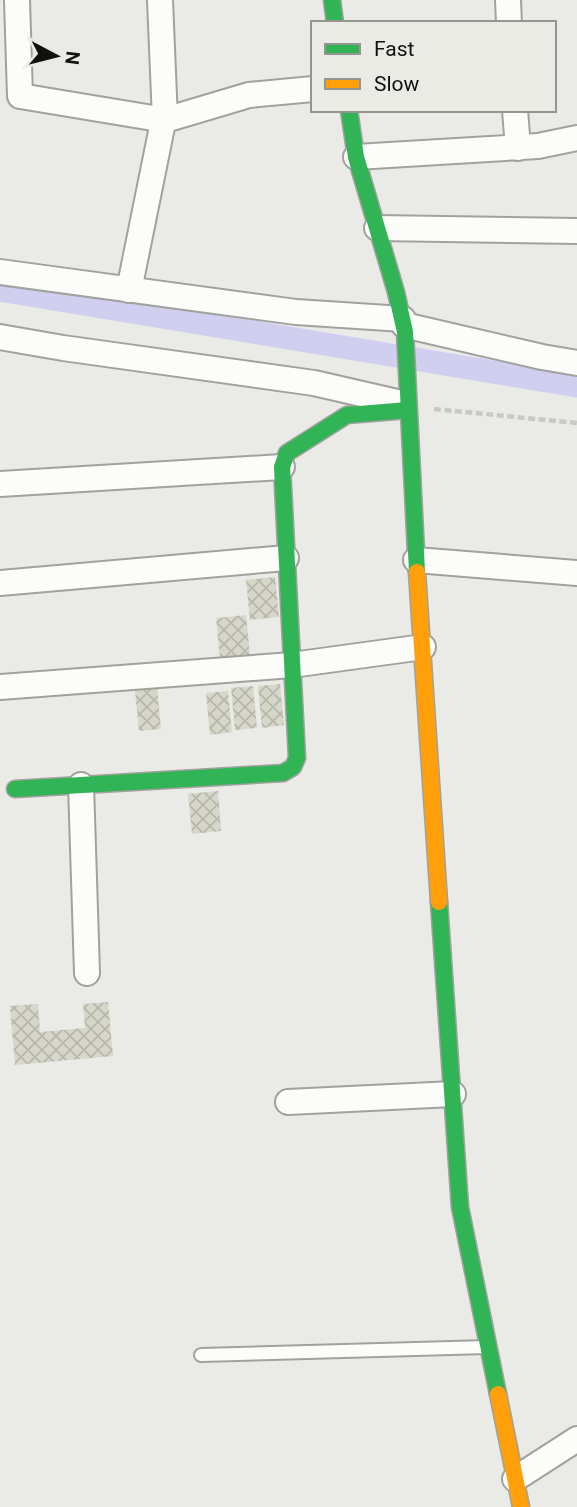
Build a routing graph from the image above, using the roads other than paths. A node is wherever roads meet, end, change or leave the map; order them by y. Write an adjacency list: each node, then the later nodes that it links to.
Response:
1 (17, 0): 8 (street)
2 (160, 0): 11 (street)
3 (332, 0): 5 (street)
4 (508, 0): 6 (street)
5 (335, 21)
6 (509, 21)
7 (311, 89): 11 (street)
8 (10, 94): 11 (street)
9 (349, 112): 14 (street)
10 (516, 112): 13 (street)
11 (165, 120): 18 (street)
12 (577, 138): 13 (street)
13 (518, 148): 14 (street)
14 (356, 157): 15 (street)
15 (377, 228): 16 (street); 19 (street)
16 (577, 231)
17 (0, 272): 18 (street)
18 (129, 290): 19 (street)
19 (404, 325): 21 (street); 22 (street)
20 (0, 337): 22 (street)
21 (577, 363)
22 (409, 405): 23 (street); 26 (street)
23 (282, 467): 24 (street); 25 (street)
24 (0, 484)
25 (286, 558): 28 (street); 30 (street)
26 (416, 560): 27 (street); 29 (street)
27 (577, 573)
28 (0, 583)
29 (423, 647): 30 (street); 35 (street)
30 (292, 665): 31 (street); 32 (street)
31 (0, 687)
32 (81, 785): 33 (street); 34 (street)
33 (15, 789)
34 (87, 973)
35 (453, 1094): 36 (street); 37 (street)
36 (288, 1102)
37 (488, 1347): 38 (lane); 40 (street)
38 (201, 1355)
39 (577, 1439): 40 (street)
40 (515, 1479): 41 (street)
41 (521, 1507)

